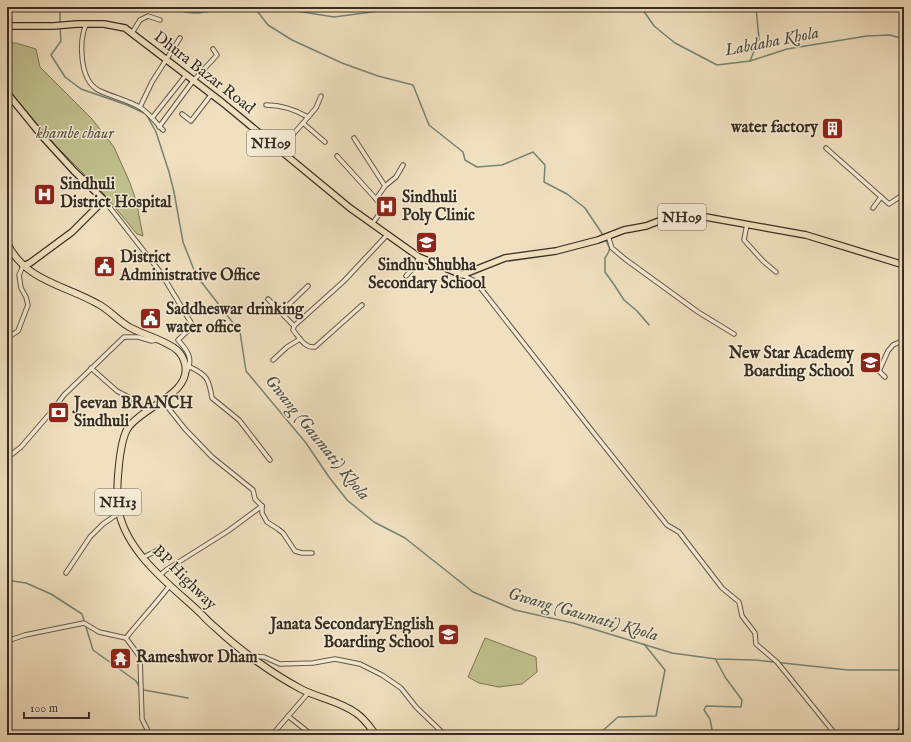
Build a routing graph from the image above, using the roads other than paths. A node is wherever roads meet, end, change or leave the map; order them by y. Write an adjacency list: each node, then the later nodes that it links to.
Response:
1 (160, 20): 4 (street)
2 (86, 24): 3 (main road, Dhura Bazar Road / NH09); 4 (main road, Dhura Bazar Road / NH09); 15 (street)
3 (7, 26)
4 (132, 33): 7 (main road, Dhura Bazar Road / NH09)
5 (180, 38): 7 (street)
6 (213, 49): 9 (street)
7 (166, 60): 8 (main road, Dhura Bazar Road / NH09); 15 (street)
8 (186, 75): 9 (main road, Dhura Bazar Road / NH09); 14 (street)
9 (193, 81): 11 (main road, Dhura Bazar Road / NH09); 16 (street)
10 (7, 93): 33 (main road)
11 (211, 95): 17 (street); 26 (main road, Dhura Bazar Road / NH09)
12 (321, 96): 18 (street)
13 (266, 105): 18 (street)
14 (162, 106): 16 (street); 19 (street)
15 (140, 108): 19 (street)
16 (169, 112): 21 (street)
17 (182, 114)
18 (308, 117): 20 (street)
19 (152, 118): 21 (street)
20 (302, 123): 24 (street); 26 (street)
21 (159, 126): 22 (street)
22 (163, 130)
23 (354, 138): 29 (street)
24 (326, 142)
25 (826, 148): 31 (street)
26 (279, 150): 35 (main road, Dhura Bazar Road / NH09)
27 (337, 156): 32 (street)
28 (403, 165): 29 (street)
29 (385, 186): 32 (street)
30 (904, 194): 31 (street)
31 (881, 197): 34 (street)
32 (376, 199): 35 (street)
33 (104, 200): 42 (main road); 59 (street)
34 (873, 208)
35 (372, 224): 37 (main road, Dhura Bazar Road / NH09)
36 (747, 224): 38 (main road, NH09); 41 (main road, NH09); 43 (street)
37 (387, 235): 40 (main road, Dhura Bazar Road / NH09); 50 (street)
38 (608, 236): 44 (main road, NH09); 53 (street)
39 (7, 243): 42 (highway)
40 (419, 257): 44 (main road, Dhura Bazar Road / NH09); 45 (street)
41 (904, 265)
42 (22, 266): 52 (street); 56 (highway)
43 (776, 272)
44 (462, 275): 86 (street)
45 (406, 276)
46 (308, 286): 49 (street)
47 (268, 299): 49 (street)
48 (362, 305): 55 (street)
49 (281, 312): 50 (street)
50 (294, 326): 55 (street)
51 (7, 332): 52 (street)
52 (13, 334): 54 (street)
53 (734, 334)
54 (7, 338)
55 (300, 339): 58 (street)
56 (155, 340): 60 (street); 61 (highway)
57 (904, 340): 62 (street)
58 (273, 360)
59 (190, 367): 61 (street); 66 (street)
60 (91, 368): 64 (street); 65 (street)
61 (186, 373): 63 (highway, BP Highway / NH13)
62 (885, 377)
63 (162, 400): 64 (highway, BP Highway / NH13); 67 (street)
64 (146, 411): 68 (highway, BP Highway / NH13)
65 (7, 458)
66 (270, 460)
67 (262, 506): 70 (street); 73 (street)
68 (119, 512): 71 (highway, BP Highway / NH13); 72 (street)
69 (158, 550): 71 (street)
70 (312, 553)
71 (144, 557): 73 (highway, BP Highway / NH13)
72 (66, 573)
73 (159, 576): 74 (highway, BP Highway / NH13)
74 (170, 586): 75 (street); 77 (highway, BP Highway / NH13)
75 (126, 638): 76 (street); 81 (street)
76 (7, 641)
77 (251, 656): 78 (highway, BP Highway / NH13); 85 (street)
78 (309, 692): 79 (street); 84 (highway, BP Highway / NH13)
79 (288, 716): 82 (street); 83 (street)
80 (904, 726): 87 (street)
81 (150, 735)
82 (272, 735)
83 (312, 735)
84 (376, 735)
85 (445, 735)
86 (836, 735)
87 (895, 735)

